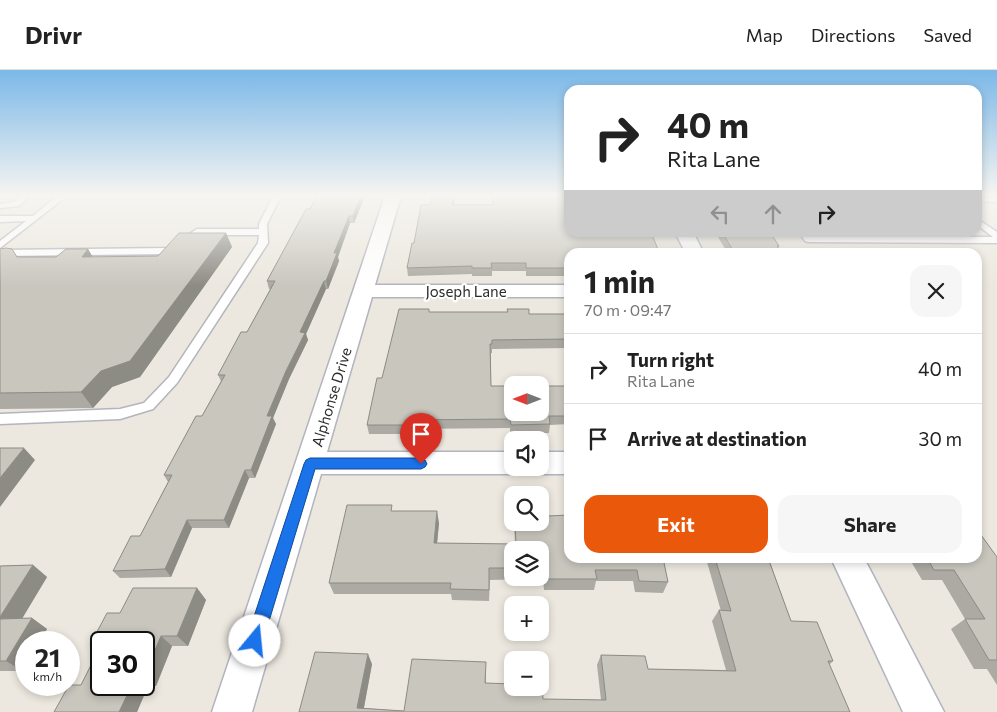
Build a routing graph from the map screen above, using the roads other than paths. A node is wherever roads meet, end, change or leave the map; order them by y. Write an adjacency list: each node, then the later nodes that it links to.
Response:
1 (24, 226): 15 (lane)
2 (263, 226): 5 (lane)
3 (384, 226): 17 (street, Alphonse Drive)
4 (984, 226): 6 (lane)
5 (264, 232): 16 (lane); 19 (lane)
6 (997, 236)
7 (807, 237): 8 (lane)
8 (835, 237)
9 (862, 237): 12 (lane)
10 (902, 237): 12 (lane)
11 (953, 237): 13 (lane)
12 (905, 240): 13 (lane)
13 (956, 240): 14 (lane)
14 (997, 240)
15 (0, 245)
16 (0, 254)
17 (363, 291): 18 (street, Joseph Lane); 20 (street, Alphonse Drive)
18 (564, 291)
19 (0, 420)
20 (310, 464): 21 (street); 25 (street, Alphonse Drive)
21 (504, 464)
22 (549, 464): 23 (street)
23 (564, 464)
24 (850, 563): 26 (street)
25 (232, 712)
26 (924, 712)

